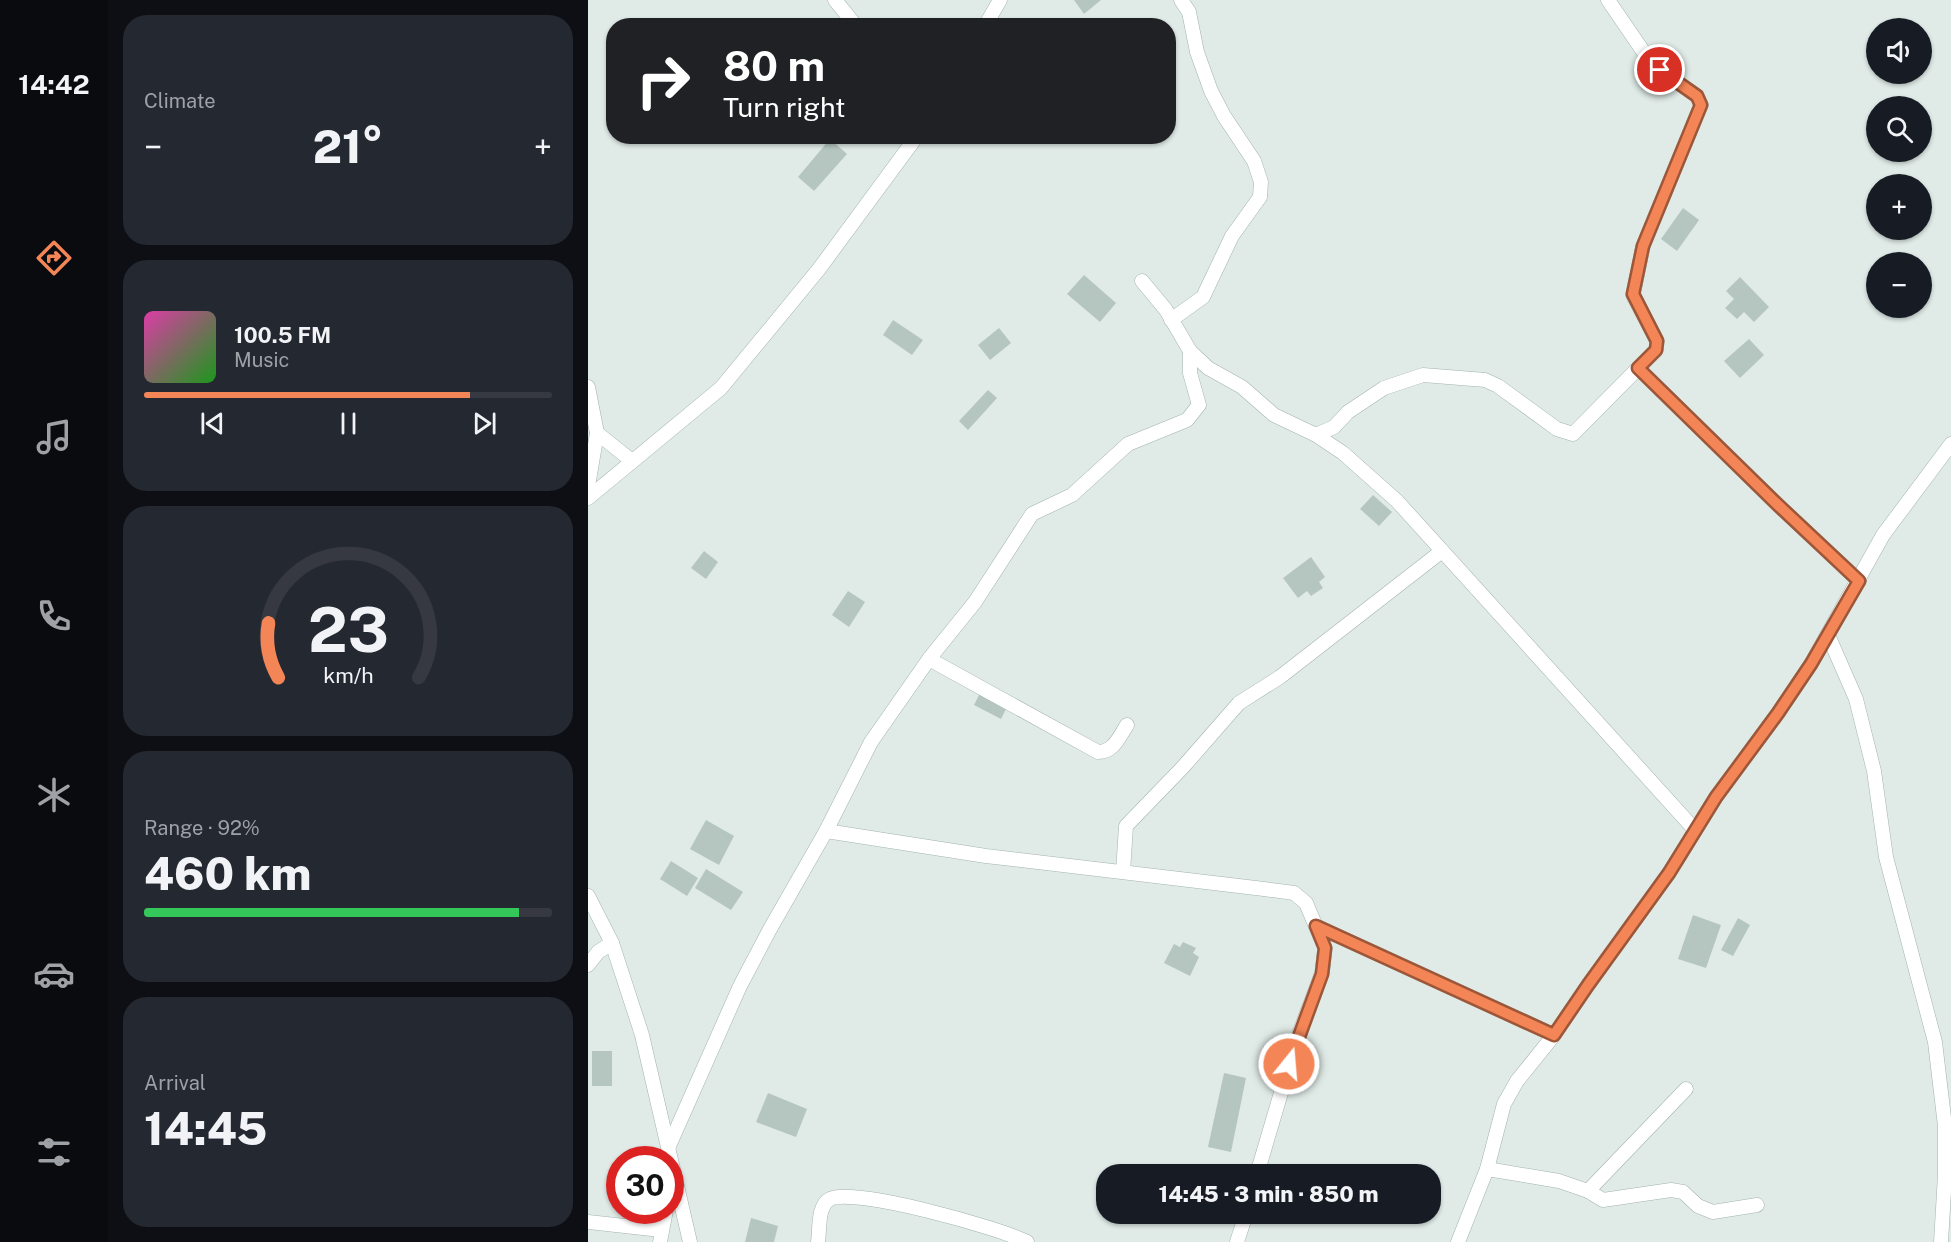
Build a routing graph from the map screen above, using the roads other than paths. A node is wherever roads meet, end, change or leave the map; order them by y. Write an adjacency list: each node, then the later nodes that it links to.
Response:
1 (835, 0): 5 (street)
2 (1000, 0): 6 (street)
3 (1181, 0): 9 (street)
4 (1608, 0): 12 (street)
5 (850, 18)
6 (990, 18)
7 (912, 144): 18 (street)
8 (1142, 281): 9 (street)
9 (1171, 320): 10 (street)
10 (1190, 351): 11 (street); 13 (street)
11 (1208, 368): 13 (street); 16 (street)
12 (1638, 368): 16 (street); 22 (street)
13 (1190, 373): 24 (street)
14 (588, 387): 15 (street)
15 (597, 433): 18 (street); 19 (street)
16 (1316, 435): 21 (street)
17 (1951, 444): 22 (street)
18 (632, 461): 20 (street)
19 (588, 486)
20 (588, 498)
21 (1442, 551): 26 (street); 28 (street)
22 (1859, 581): 23 (street)
23 (1828, 635): 26 (street); 49 (street)
24 (929, 659): 25 (street); 27 (street)
25 (1127, 725)
26 (1695, 830): 33 (street)
27 (826, 831): 28 (street); 35 (street)
28 (1123, 872): 30 (street)
29 (588, 896): 31 (street)
30 (1316, 926): 33 (street); 36 (street)
31 (612, 943): 32 (street); 35 (street)
32 (588, 965)
33 (1554, 1035): 37 (street)
34 (1686, 1089): 38 (street)
35 (669, 1146)
36 (1260, 1164)
37 (1487, 1169): 38 (street); 48 (street)
38 (1588, 1191): 39 (street)
39 (1757, 1205)
40 (684, 1214): 44 (street)
41 (588, 1222): 43 (street)
42 (1243, 1224): 47 (street)
43 (661, 1236)
44 (690, 1242)
45 (818, 1242): 46 (street)
46 (1027, 1242)
47 (1237, 1242)
48 (1458, 1242)
49 (1941, 1242)

